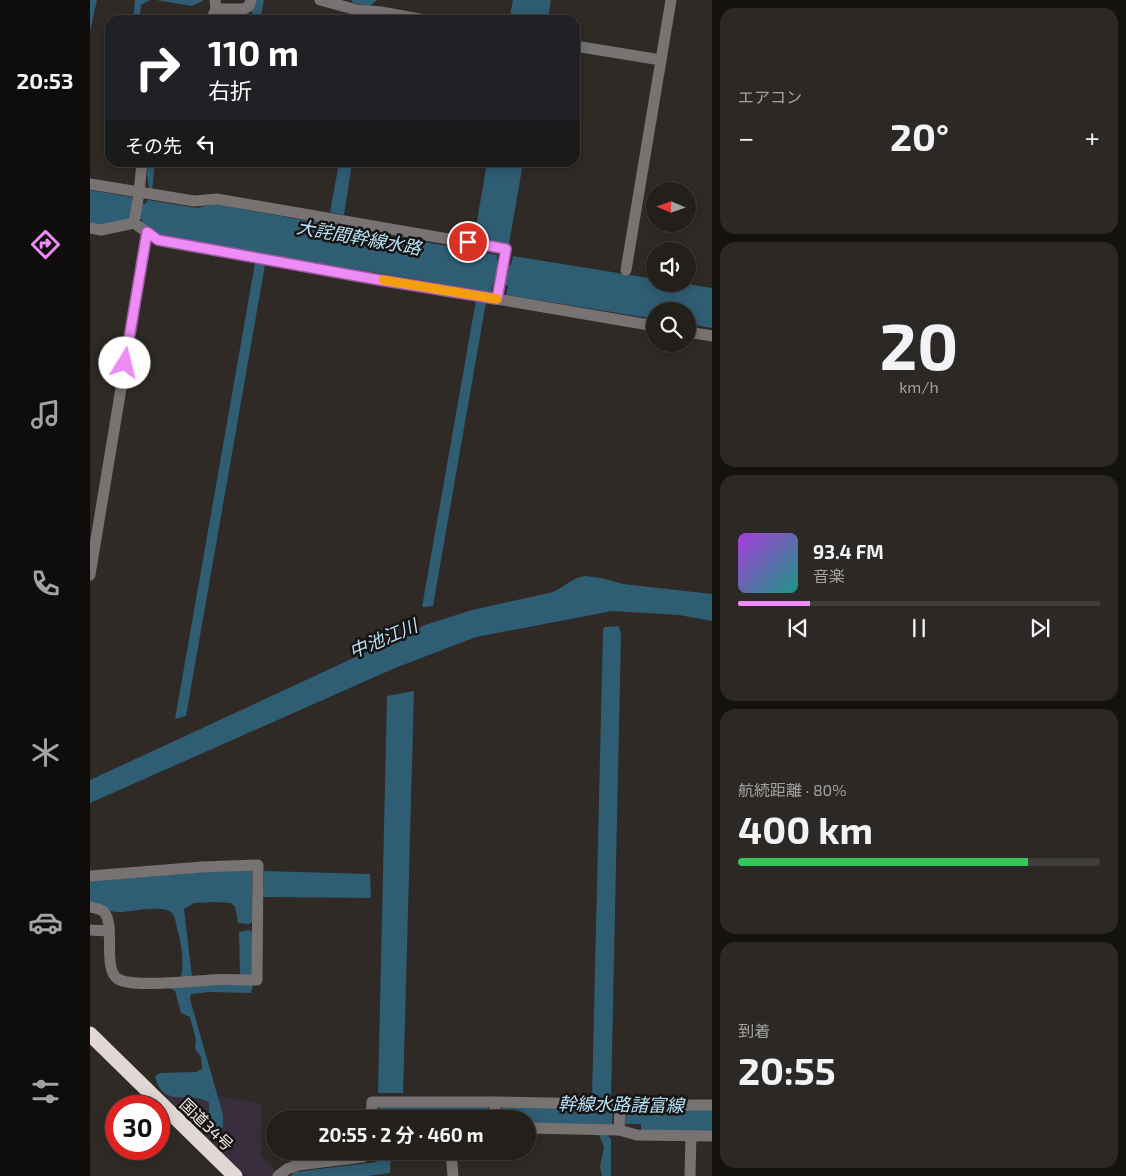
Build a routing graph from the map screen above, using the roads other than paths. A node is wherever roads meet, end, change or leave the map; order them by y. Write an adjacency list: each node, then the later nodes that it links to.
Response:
1 (251, 0): 5 (street)
2 (320, 0): 6 (street)
3 (383, 0): 6 (street)
4 (671, 0): 9 (street)
5 (214, 10)
6 (381, 12): 7 (street)
7 (398, 15)
8 (580, 47): 9 (street)
9 (661, 60): 16 (street)
10 (142, 167): 12 (street)
11 (90, 184): 12 (street)
12 (139, 196): 13 (street); 17 (street)
13 (134, 223): 14 (street); 15 (street)
14 (90, 228)
15 (147, 232): 17 (street); 21 (street)
16 (626, 270)
17 (498, 294): 18 (street)
18 (646, 324)
19 (696, 333): 20 (street)
20 (712, 336)
21 (90, 575)
22 (90, 876): 25 (street)
23 (90, 906): 25 (street)
24 (90, 930): 25 (street)
25 (109, 931)
26 (90, 1034): 36 (highway, 国道34号)
27 (712, 1104): 30 (street)
28 (372, 1110): 29 (street)
29 (495, 1110): 30 (street)
30 (619, 1117): 31 (street); 32 (street)
31 (536, 1128)
32 (691, 1136): 33 (street); 39 (street)
33 (712, 1136)
34 (339, 1160): 37 (street)
35 (452, 1160): 38 (street)
36 (235, 1176)
37 (278, 1176)
38 (453, 1176)
39 (690, 1176)

